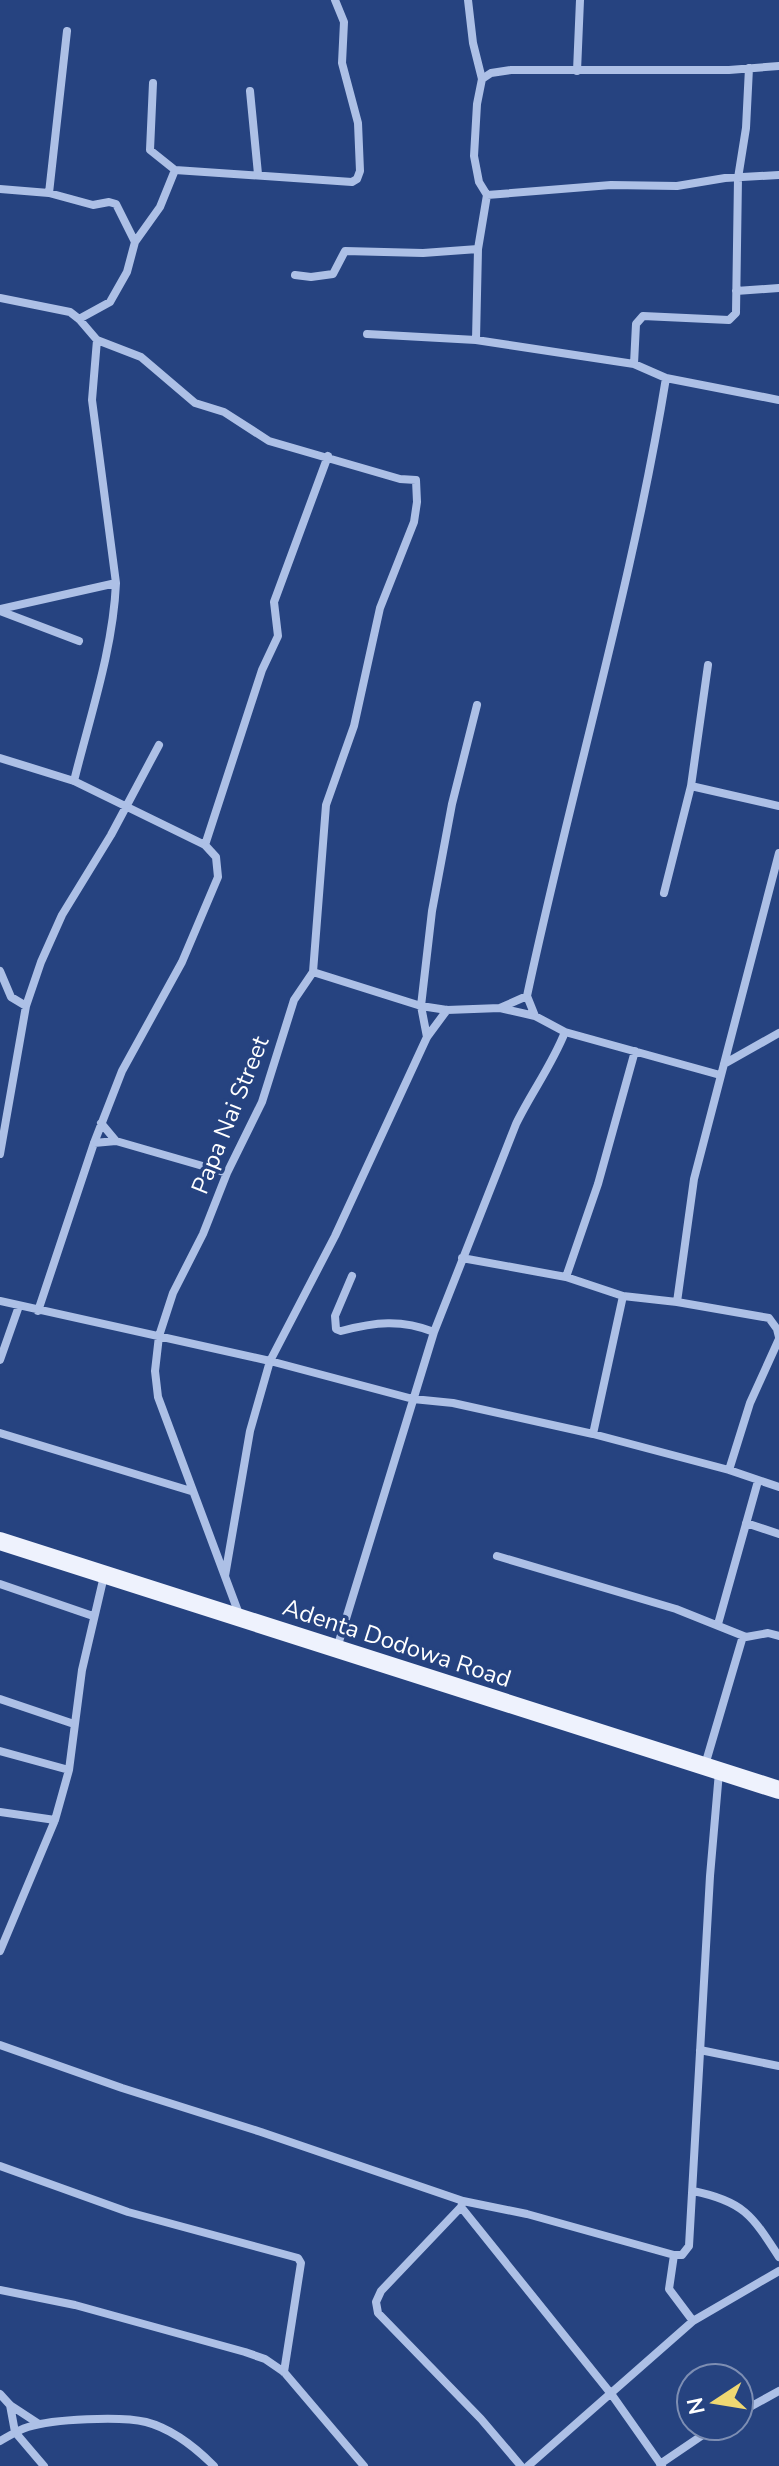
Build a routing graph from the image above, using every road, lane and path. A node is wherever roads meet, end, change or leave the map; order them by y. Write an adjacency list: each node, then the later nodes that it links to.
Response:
1 (335, 0): 12 (street)
2 (468, 0): 8 (street)
3 (580, 0): 7 (street)
4 (67, 31): 16 (street)
5 (779, 66): 6 (street)
6 (749, 68): 7 (street); 14 (street)
7 (577, 71): 8 (street)
8 (482, 79): 17 (street)
9 (153, 83): 11 (street)
10 (250, 91): 12 (street)
11 (175, 170): 12 (street); 18 (street)
12 (258, 174)
13 (779, 175): 14 (street)
14 (738, 178): 17 (street); 22 (street)
15 (0, 189): 16 (street)
16 (49, 193): 18 (street)
17 (487, 195): 19 (street)
18 (135, 242): 24 (street)
19 (478, 249): 20 (street); 27 (street)
20 (295, 275)
21 (779, 288): 22 (street)
22 (736, 291): 28 (street)
23 (0, 298): 24 (street)
24 (79, 319): 26 (street)
25 (367, 334): 27 (street)
26 (97, 340): 31 (street); 32 (street)
27 (476, 340): 28 (street)
28 (634, 364): 29 (street)
29 (666, 378): 30 (street); 48 (street)
30 (779, 400)
31 (328, 456): 43 (street); 47 (street, Papa Nai Street)
32 (116, 583): 33 (street); 39 (street)
33 (0, 610): 34 (street)
34 (79, 641)
35 (708, 665): 40 (street)
36 (477, 705): 50 (street)
37 (159, 745): 42 (street)
38 (0, 758): 39 (street)
39 (74, 781): 42 (street)
40 (691, 786): 41 (street); 45 (street)
41 (779, 806)
42 (125, 807): 43 (street); 49 (street)
43 (205, 845): 60 (street)
44 (779, 853): 58 (street)
45 (664, 893)
46 (0, 971): 49 (street)
47 (313, 972): 50 (street); 64 (street, Papa Nai Street)
48 (527, 996): 51 (street); 53 (street)
49 (26, 1006): 63 (street)
50 (421, 1006): 52 (street); 56 (street)
51 (500, 1008): 52 (street); 53 (street)
52 (447, 1010): 56 (street)
53 (535, 1016): 54 (street)
54 (565, 1032): 57 (street); 65 (street)
55 (779, 1033): 58 (street)
56 (427, 1037): 77 (street)
57 (635, 1051): 59 (street); 67 (street)
58 (724, 1064): 59 (street)
59 (720, 1075): 70 (street)
60 (101, 1123): 61 (street); 62 (street)
61 (116, 1141): 62 (street); 64 (street)
62 (94, 1143): 72 (street)
63 (0, 1154)
64 (227, 1173): 74 (street, Papa Nai Street)
65 (462, 1258): 67 (street); 73 (street)
66 (352, 1276): 73 (street)
67 (566, 1277): 68 (street)
68 (623, 1296): 70 (street); 80 (street)
69 (0, 1301): 71 (street)
70 (677, 1302): 75 (street)
71 (19, 1306): 72 (street); 76 (street)
72 (38, 1311): 74 (street)
73 (434, 1332): 78 (street)
74 (159, 1336): 77 (street); 84 (street, Papa Nai Street)
75 (779, 1338): 81 (street)
76 (0, 1360)
77 (270, 1361): 78 (street); 90 (street)
78 (413, 1399): 80 (street); 97 (street)
79 (0, 1433): 84 (street)
80 (593, 1434): 81 (street)
81 (729, 1470): 82 (street)
82 (758, 1481): 83 (street); 85 (street)
83 (779, 1487)
84 (191, 1491): 90 (street, Papa Nai Street)
85 (746, 1523): 86 (street); 94 (street)
86 (779, 1534)
87 (0, 1541): 89 (main road, Adenta Dodowa Road)
88 (497, 1556): 94 (street)
89 (104, 1576): 92 (street); 93 (main road, Adenta Dodowa Road)
90 (225, 1577): 93 (street, Papa Nai Street)
91 (0, 1584): 92 (street)
92 (93, 1616): 99 (street)
93 (241, 1619): 97 (main road, Adenta Dodowa Road)
94 (718, 1624): 95 (street)
95 (743, 1636): 96 (street); 101 (street)
96 (779, 1636)
97 (337, 1648): 101 (main road, Adenta Dodowa Road)
98 (0, 1699): 99 (street)
99 (74, 1724): 102 (street)
100 (0, 1751): 102 (street)
101 (712, 1769): 103 (main road, Adenta Dodowa Road); 108 (street)
102 (69, 1770): 105 (street)
103 (779, 1790)
104 (0, 1812): 105 (street)
105 (55, 1820): 106 (street)
106 (0, 1951)
107 (0, 2045): 112 (street)
108 (700, 2050): 109 (street); 111 (street)
109 (779, 2066)
110 (0, 2166): 118 (street)
111 (693, 2191): 113 (street); 114 (street)
112 (462, 2204): 113 (street); 121 (street); 132 (street)
113 (674, 2255): 117 (street)
114 (779, 2257)
115 (779, 2271): 117 (street)
116 (0, 2290): 118 (street)
117 (693, 2321): 121 (street)
118 (284, 2372): 131 (street)
119 (779, 2391): 122 (street)
120 (0, 2394): 123 (street)
121 (612, 2395): 128 (street); 133 (street)
122 (755, 2404)
123 (10, 2405): 124 (street); 125 (street)
124 (39, 2424): 125 (street); 130 (street)
125 (15, 2432): 126 (street); 129 (street)
126 (0, 2441)
127 (693, 2442): 128 (street)
128 (661, 2465)
129 (44, 2466)
130 (214, 2466)
131 (364, 2466)
132 (521, 2466)
133 (528, 2466)

